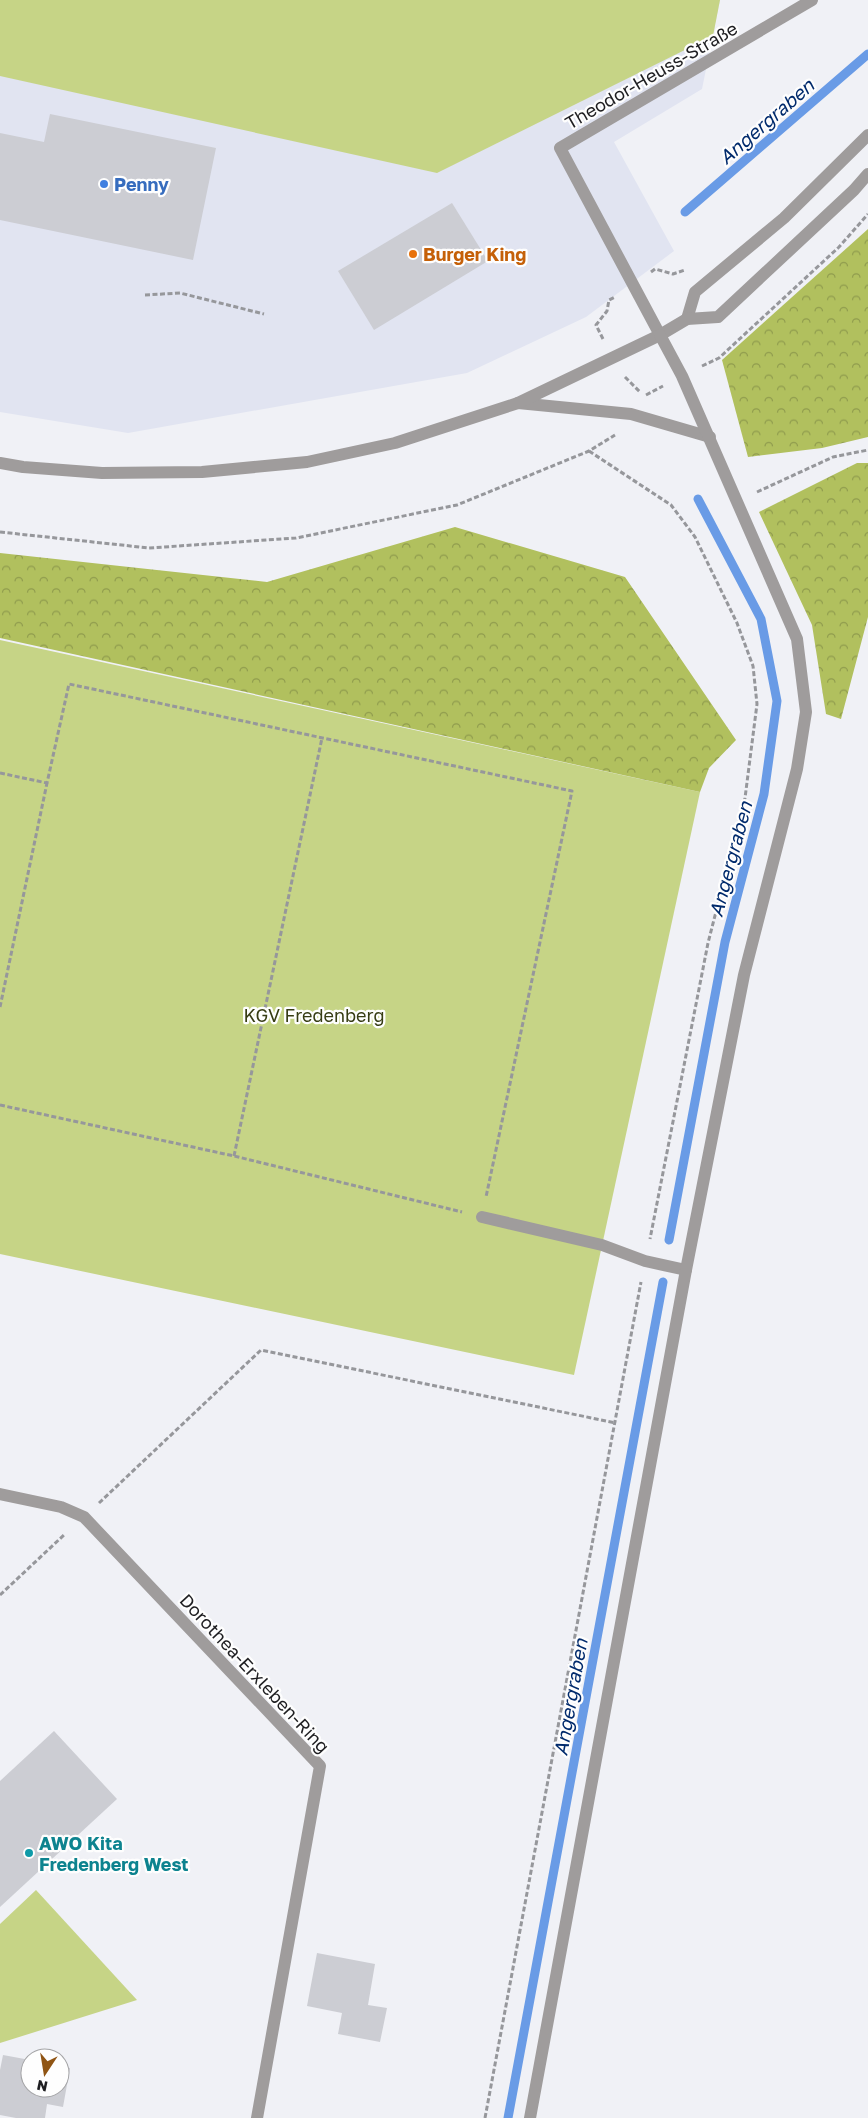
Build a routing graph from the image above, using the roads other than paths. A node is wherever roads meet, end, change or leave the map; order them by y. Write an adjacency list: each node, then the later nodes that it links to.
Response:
1 (812, 0): 5 (street, Theodor-Heuss-Straße)
2 (868, 135): 4 (street)
3 (868, 174): 4 (street)
4 (687, 319): 5 (street)
5 (660, 335): 6 (street); 7 (street)
6 (518, 403): 7 (street); 8 (street)
7 (710, 437): 10 (street)
8 (0, 463)
9 (482, 1217): 10 (street)
10 (686, 1270): 13 (street)
11 (0, 1494): 12 (street, Dorothea-Erxleben-Ring)
12 (257, 2118)
13 (530, 2118)

